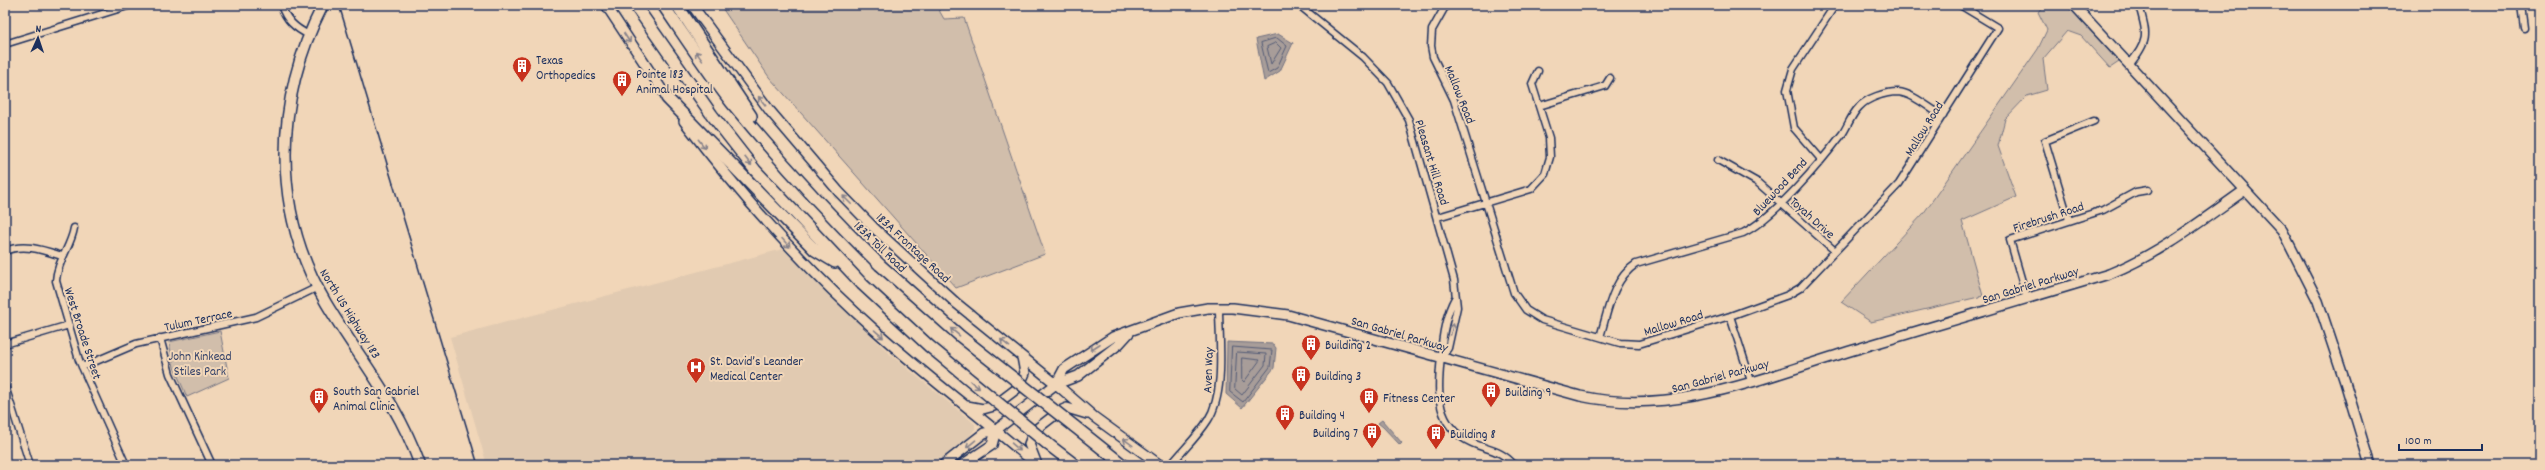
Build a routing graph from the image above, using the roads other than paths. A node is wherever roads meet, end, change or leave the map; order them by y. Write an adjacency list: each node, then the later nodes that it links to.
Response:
1 (131, 5): 18 (street)
2 (281, 5): 17 (street)
3 (323, 5): 17 (main road, North US Highway 183)
4 (606, 5): 22 (street, one-way to 22)
5 (635, 5): 39 (highway, one-way to 39)
6 (663, 5): 28 (highway, 183A Toll Road, one-way to 6)
7 (677, 5): 28 (highway)
8 (692, 5): 49 (street, 183A Frontage Road, one-way to 8)
9 (1299, 5): 33 (street, Pleasant Hill Road)
10 (1446, 5): 31 (street, Mallow Road)
11 (1835, 5): 26 (street)
12 (1960, 5): 24 (street, Mallow Road)
13 (2074, 5): 19 (street)
14 (2140, 5): 19 (street)
15 (2521, 5): 16 (street)
16 (2524, 28)
17 (309, 35): 40 (main road, North US Highway 183)
18 (5, 44)
19 (2129, 65): 30 (street)
20 (1538, 71): 23 (street)
21 (1610, 78): 23 (street)
22 (667, 98): 39 (highway); 55 (street, one-way to 55)
23 (1539, 106): 31 (street)
24 (1943, 116): 26 (street, Bluewood Bend); 37 (street, Mallow Road)
25 (2094, 121): 34 (street)
26 (1820, 158): 32 (street, Bluewood Bend)
27 (1718, 160): 32 (street, Toyah Drive)
28 (789, 170): 66 (highway, 183A Toll Road, one-way to 28, bridge)
29 (2148, 190): 34 (street, Firebrush Road)
30 (2245, 190): 41 (street, San Gabriel Parkway); 70 (street)
31 (1487, 203): 33 (street); 46 (street, Mallow Road)
32 (1781, 203): 37 (street, Toyah Drive); 46 (street, Bluewood Bend)
33 (1438, 216): 50 (street, Pleasant Hill Road)
34 (2068, 220): 41 (street, Firebrush Road)
35 (74, 228): 38 (street, West Broade Street)
36 (5, 251): 38 (street)
37 (1835, 251): 43 (street, Mallow Road)
38 (62, 256): 44 (street, West Broade Street)
39 (849, 271): 65 (highway, one-way to 65, bridge)
40 (318, 287): 47 (street, Tulum Terrace); 61 (main road, North US Highway 183)
41 (2027, 299): 52 (street, San Gabriel Parkway)
42 (1219, 308): 45 (street, San Gabriel Parkway); 50 (street, San Gabriel Parkway); 68 (street, Aven Way)
43 (1730, 316): 46 (street, Mallow Road); 52 (street)
44 (69, 325): 48 (street); 51 (street, West Broade Street)
45 (1130, 332): 53 (street, San Gabriel Parkway); 53 (street, San Gabriel Parkway, one-way to 53)
46 (1600, 337)
47 (160, 338): 51 (street, Tulum Terrace); 60 (street)
48 (5, 344)
49 (1022, 357): 53 (street, 183A Frontage Road); 55 (street)
50 (1441, 358): 52 (street, San Gabriel Parkway); 69 (street, Pleasant Hill Road)
51 (82, 367): 59 (street, West Broade Street)
52 (1751, 381)
53 (1056, 384): 56 (street, 183A Frontage Road); 57 (street, San Gabriel Parkway)
54 (5, 386): 58 (street)
55 (966, 406): 57 (street)
56 (1094, 417): 64 (street); 67 (street, 183A Frontage Road, one-way to 56)
57 (996, 430): 62 (street, San Gabriel Parkway, one-way to 62); 63 (street, San Gabriel Parkway); 64 (street, one-way to 64)
58 (30, 465)
59 (126, 465)
60 (212, 465)
61 (420, 465)
62 (943, 465)
63 (962, 465)
64 (1037, 465)
65 (1075, 465)
66 (1123, 465)
67 (1160, 465)
68 (1171, 465)
69 (1514, 465)
70 (2370, 465)

